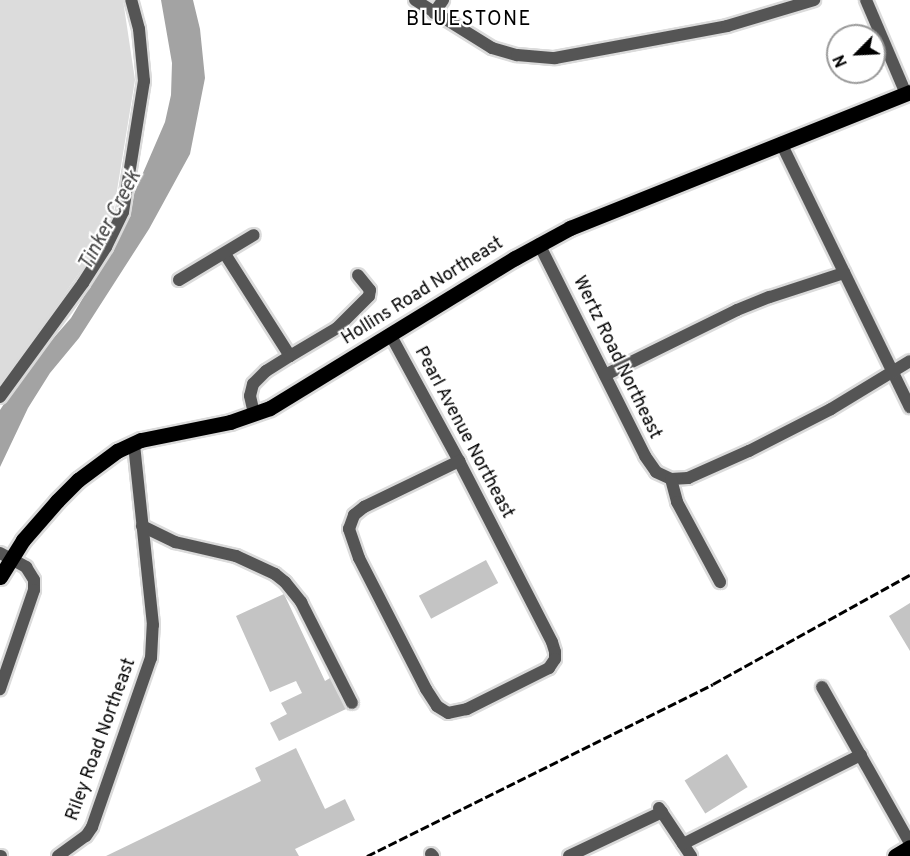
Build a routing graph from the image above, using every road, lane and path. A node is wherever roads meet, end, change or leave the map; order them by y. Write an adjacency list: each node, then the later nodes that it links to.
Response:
1 (131, 0): 20 (street)
2 (415, 0): 6 (street)
3 (443, 0): 6 (street)
4 (814, 0): 6 (street)
5 (866, 0): 7 (street)
6 (434, 13)
7 (908, 93): 8 (main road, Hollins Road Northeast)
8 (781, 143): 10 (main road, Hollins Road Northeast); 12 (street)
9 (254, 235): 11 (street)
10 (539, 244): 15 (main road, Hollins Road Northeast); 19 (street, Wertz Road Northeast)
11 (225, 254): 14 (street); 16 (street)
12 (844, 273): 18 (street); 19 (street)
13 (358, 275): 16 (street)
14 (179, 280)
15 (390, 334): 22 (main road, Hollins Road Northeast); 24 (street, Pearl Avenue Northeast)
16 (290, 356): 22 (street)
17 (910, 361): 18 (street)
18 (893, 371): 21 (street); 25 (street)
19 (605, 375): 25 (street, Wertz Road Northeast)
20 (0, 397)
21 (910, 407)
22 (254, 414): 23 (main road, Hollins Road Northeast)
23 (134, 443): 26 (street, Riley Road Northeast); 27 (main road, Hollins Road Northeast)
24 (459, 461): 24 (street, Pearl Avenue Northeast)
25 (672, 479): 29 (street)
26 (142, 526): 32 (street); 36 (street, Riley Road Northeast)
27 (5, 556): 28 (main road, Hollins Road Northeast); 31 (street)
28 (0, 577)
29 (720, 582)
30 (822, 687): 33 (street)
31 (0, 689)
32 (352, 703)
33 (861, 755): 34 (street); 35 (street)
34 (683, 844): 38 (street); 39 (street)
35 (910, 845): 40 (main road)
36 (73, 852): 37 (street, Riley Road Northeast)
37 (58, 856)
38 (569, 856)
39 (691, 856)
40 (895, 856)

